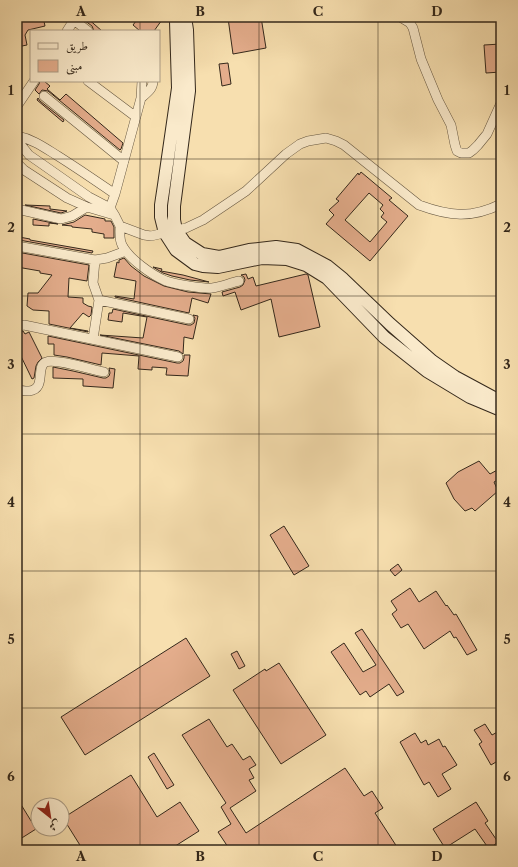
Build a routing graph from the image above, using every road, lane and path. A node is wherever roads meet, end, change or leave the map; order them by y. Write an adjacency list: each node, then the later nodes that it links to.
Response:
1 (175, 17): 26 (street)
2 (185, 17): 26 (street)
3 (400, 17): 13 (street)
4 (72, 19): 5 (street); 6 (street)
5 (67, 30)
6 (87, 30)
7 (33, 82): 14 (street)
8 (89, 82): 15 (street)
9 (142, 82): 12 (street)
10 (154, 82): 12 (street)
11 (44, 96): 18 (street)
12 (141, 98): 15 (street)
13 (501, 103)
14 (17, 106)
15 (136, 117): 18 (street)
16 (17, 136): 20 (street)
17 (17, 140): 24 (street)
18 (124, 161): 20 (street)
19 (17, 164): 22 (street)
20 (115, 194): 24 (street)
21 (501, 204): 26 (street)
22 (88, 207): 23 (street); 24 (street)
23 (17, 210)
24 (112, 212): 25 (street)
25 (120, 226): 26 (street); 28 (street)
26 (171, 231): 38 (street); 39 (street)
27 (17, 246): 29 (street)
28 (126, 251): 29 (street); 30 (street)
29 (95, 260): 31 (street)
30 (239, 281)
31 (99, 300): 32 (street); 34 (street)
32 (189, 320)
33 (17, 327): 34 (street)
34 (94, 339): 35 (street)
35 (178, 357)
36 (104, 372): 37 (street)
37 (17, 389)
38 (501, 400)
39 (501, 410)

